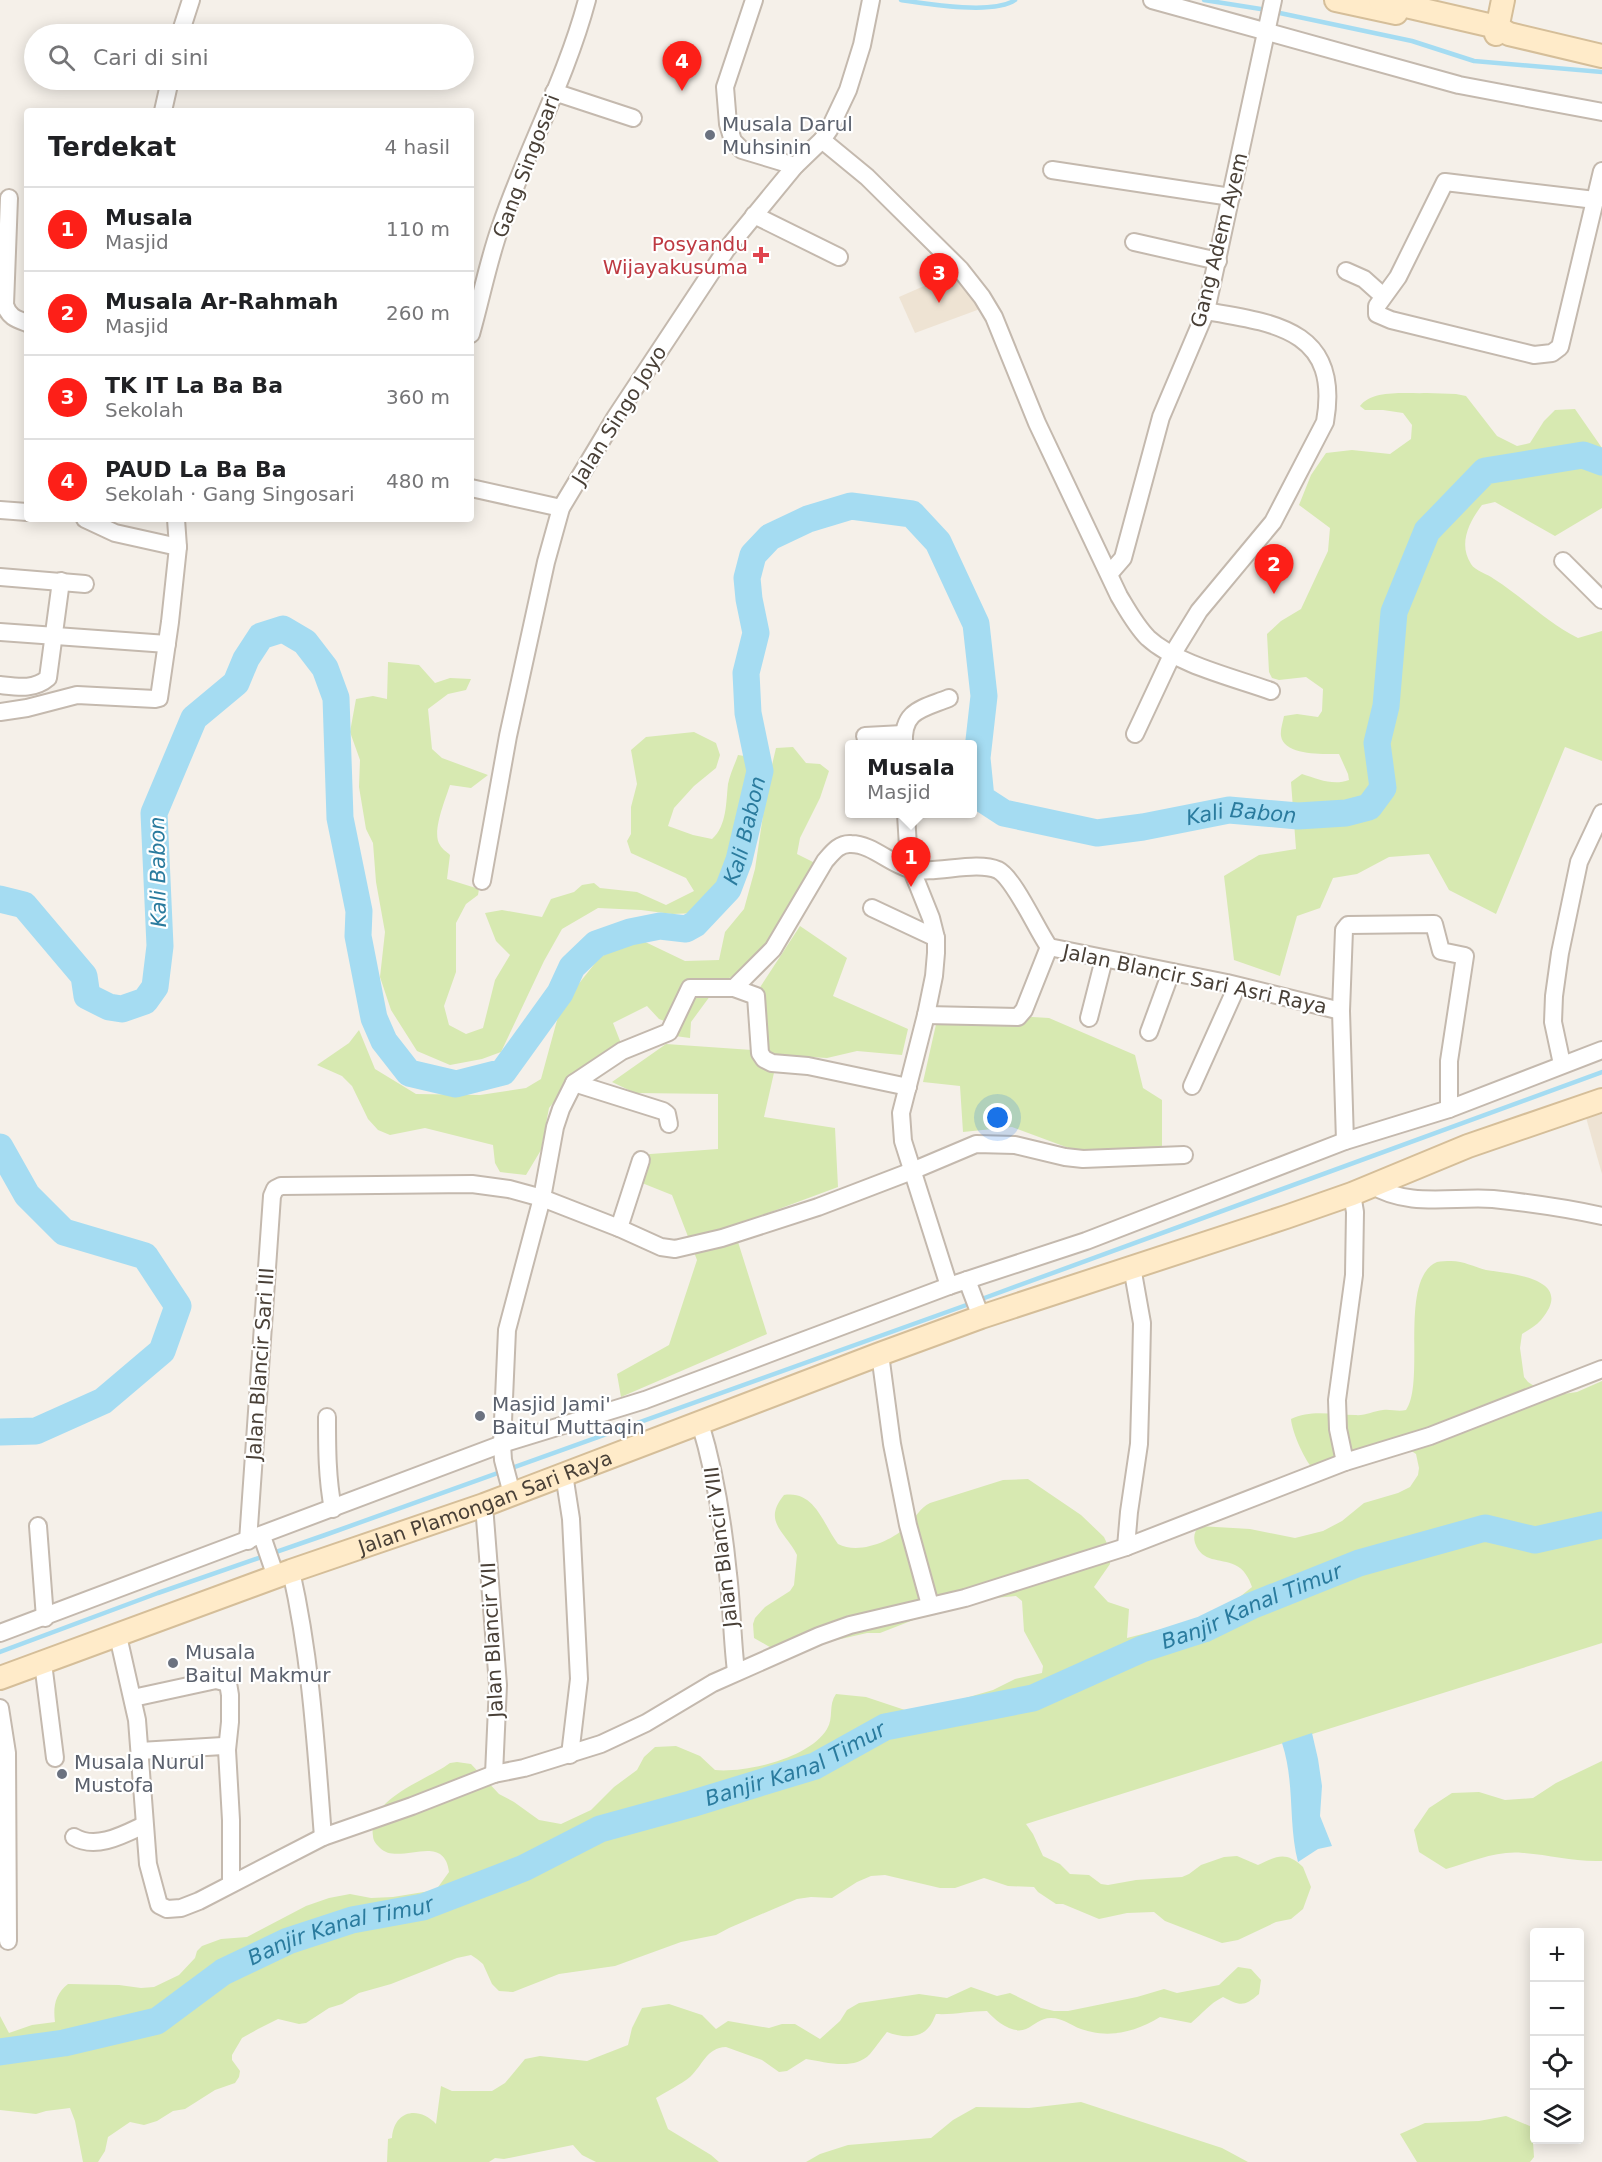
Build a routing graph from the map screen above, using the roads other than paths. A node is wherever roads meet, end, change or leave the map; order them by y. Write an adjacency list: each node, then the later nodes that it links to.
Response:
1 (191, 0): 11 (street)
2 (587, 0): 16 (street, Gang Singosari)
3 (754, 0): 21 (street)
4 (1273, 0): 12 (street, Gang Adem Ayem)
5 (1336, 0): 13 (street)
6 (1380, 0): 13 (street)
7 (1490, 0): 13 (street)
8 (1503, 0): 13 (street)
9 (1160, 1): 12 (street)
10 (870, 7): 20 (street, Jalan Singo Joyo)
11 (183, 24)
12 (1266, 30): 18 (street); 24 (street, Gang Adem Ayem)
13 (1494, 30): 14 (street)
14 (1602, 56)
15 (168, 90): 17 (street)
16 (554, 92): 19 (street); 34 (street, Gang Singosari)
17 (164, 108)
18 (1602, 112)
19 (633, 118)
20 (822, 140): 21 (street, Jalan Singo Joyo); 43 (street)
21 (795, 166): 27 (street, Jalan Singo Joyo)
22 (1052, 170): 24 (street)
23 (1602, 171): 26 (street)
24 (1231, 197): 30 (street, Gang Adem Ayem)
25 (9, 198): 35 (street)
26 (1595, 200): 32 (street); 32 (street)
27 (754, 215): 29 (street); 37 (street, Jalan Singo Joyo)
28 (1134, 242): 30 (street)
29 (839, 257)
30 (1218, 261): 33 (street, Gang Adem Ayem)
31 (1346, 271): 32 (street)
32 (1383, 296)
33 (1206, 311): 43 (street, Gang Adem Ayem); 51 (street)
34 (474, 321)
35 (24, 322)
36 (474, 489): 37 (street)
37 (561, 508): 62 (street, Jalan Singo Joyo)
38 (0, 510): 39 (street)
39 (24, 512)
40 (91, 522): 41 (street)
41 (177, 533): 50 (street)
42 (1563, 561): 47 (street)
43 (1110, 573): 51 (street)
44 (0, 577): 45 (street)
45 (61, 581): 46 (street); 49 (street)
46 (85, 584)
47 (1602, 600)
48 (0, 632): 49 (street)
49 (54, 637): 50 (street); 52 (street)
50 (167, 644): 55 (street)
51 (1172, 654): 53 (street); 56 (street)
52 (0, 685)
53 (1271, 691)
54 (949, 698): 58 (street)
55 (0, 712)
56 (1135, 734)
57 (866, 736): 58 (street)
58 (904, 739)
59 (1602, 813): 75 (street)
60 (906, 818): 61 (street)
61 (911, 869): 64 (street); 65 (street, Jalan Blancir Sari Asri Raya); 69 (street)
62 (482, 881)
63 (872, 908): 64 (street)
64 (936, 938): 71 (street)
65 (1049, 947): 66 (street, Jalan Blancir Sari Asri Raya); 71 (street)
66 (1104, 959): 67 (street, Jalan Blancir Sari Asri Raya); 72 (street)
67 (1171, 972): 68 (street, Jalan Blancir Sari Asri Raya); 73 (street)
68 (1237, 986): 70 (street, Jalan Blancir Sari Asri Raya); 77 (street)
69 (734, 988): 76 (street); 78 (street)
70 (1341, 1011): 80 (street); 82 (street)
71 (927, 1014): 78 (street)
72 (1089, 1018)
73 (1149, 1032)
74 (1602, 1050): 75 (street)
75 (1562, 1064): 80 (street)
76 (574, 1083): 81 (street); 87 (street)
77 (1192, 1086)
78 (908, 1087): 85 (street)
79 (1602, 1100): 86 (street, Jalan Plamongan Sari Raya)
80 (1449, 1108): 82 (street)
81 (669, 1124)
82 (1345, 1141): 92 (street)
83 (1184, 1155): 85 (street)
84 (641, 1160): 89 (street)
85 (912, 1171): 89 (street); 91 (street)
86 (1362, 1190): 88 (street); 90 (street, Jalan Plamongan Sari Raya); 98 (street)
87 (542, 1198): 89 (street); 97 (street); 104 (street, Jalan Blancir Sari III)
88 (1602, 1216)
89 (619, 1228)
90 (1132, 1268): 92 (street, Jalan Plamongan Sari Raya); 105 (street)
91 (950, 1286): 92 (street); 97 (street)
92 (975, 1300): 93 (street, Jalan Plamongan Sari Raya)
93 (880, 1354): 96 (street, Jalan Plamongan Sari Raya); 107 (street)
94 (1602, 1369): 98 (street)
95 (327, 1416): 102 (street)
96 (700, 1423): 99 (street, Jalan Plamongan Sari Raya); 112 (street, Jalan Blancir VIII)
97 (503, 1452): 100 (street); 102 (street)
98 (1345, 1462): 105 (street)
99 (564, 1474): 100 (street, Jalan Plamongan Sari Raya); 118 (street)
100 (511, 1489): 101 (street, Jalan Plamongan Sari Raya)
101 (484, 1505): 106 (street, Jalan Plamongan Sari Raya); 120 (street, Jalan Blancir VII)
102 (333, 1509): 104 (street)
103 (38, 1526): 108 (street)
104 (258, 1542): 106 (street); 108 (street)
105 (1126, 1547): 107 (street)
106 (280, 1572): 110 (street, Jalan Plamongan Sari Raya); 123 (street)
107 (930, 1605): 112 (street)
108 (45, 1618): 109 (street)
109 (0, 1633)
110 (118, 1636): 111 (street, Jalan Plamongan Sari Raya); 114 (street)
111 (43, 1663): 113 (street, Jalan Plamongan Sari Raya); 119 (street)
112 (736, 1671): 118 (street)
113 (0, 1678)
114 (133, 1698): 116 (street); 117 (street)
115 (0, 1708): 125 (street)
116 (227, 1750): 117 (street); 124 (street)
117 (140, 1751): 121 (street)
118 (570, 1755): 120 (street)
119 (55, 1758)
120 (494, 1774): 123 (street)
121 (144, 1826): 122 (street); 124 (street)
122 (74, 1837)
123 (323, 1837): 124 (street)
124 (231, 1883)
125 (8, 1941)

